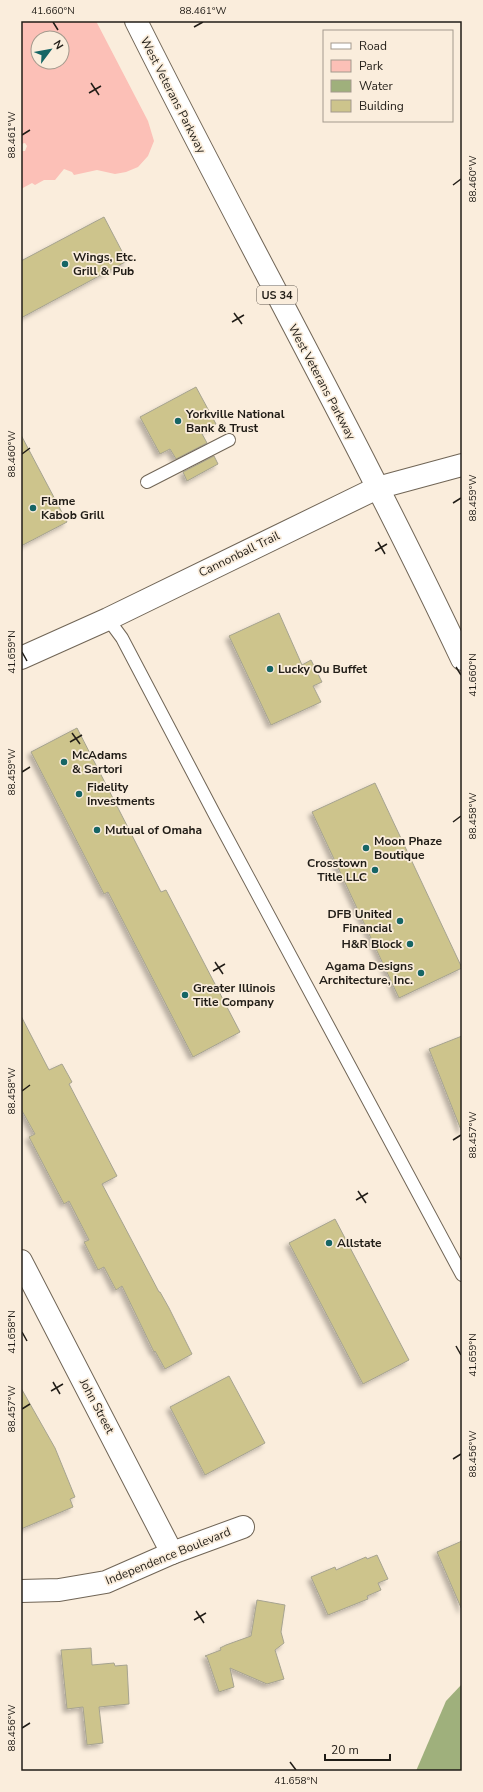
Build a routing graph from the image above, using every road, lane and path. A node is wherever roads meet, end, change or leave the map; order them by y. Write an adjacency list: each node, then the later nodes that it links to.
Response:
1 (136, 21): 5 (street, West Veterans Parkway / US 34)
2 (230, 440): 4 (lane)
3 (462, 465): 5 (street, Cannonball Trail)
4 (147, 482)
5 (377, 488): 6 (street, Cannonball Trail); 8 (street, West Veterans Parkway / US 34)
6 (108, 619): 7 (street, Cannonball Trail); 10 (lane)
7 (21, 658)
8 (462, 659)
9 (21, 1261): 12 (street, John Street)
10 (462, 1275)
11 (242, 1527): 12 (street, Independence Boulevard)
12 (172, 1553): 13 (street, Independence Boulevard)
13 (21, 1591)

